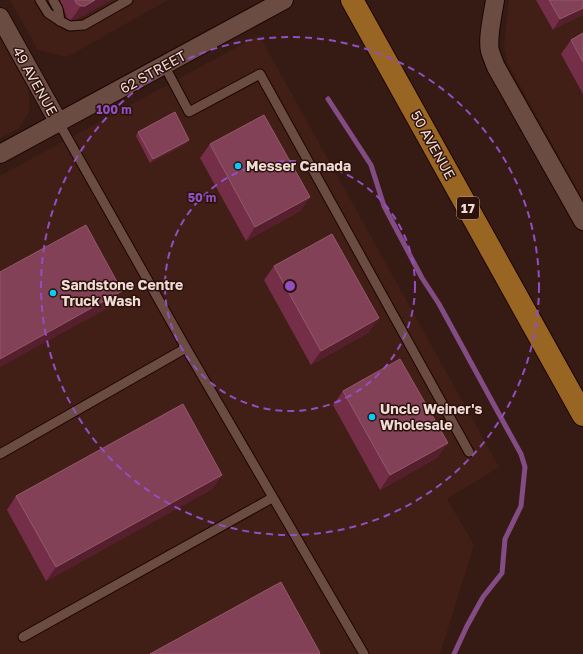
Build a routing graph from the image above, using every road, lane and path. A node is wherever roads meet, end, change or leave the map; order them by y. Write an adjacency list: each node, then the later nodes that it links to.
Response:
1 (40, 0): 8 (lane)
2 (52, 0): 8 (lane)
3 (128, 0): 8 (lane)
4 (284, 0): 9 (street, 62 STREET)
5 (352, 0): 14 (main road, 50 AVENUE / 17)
6 (495, 0): 12 (street)
7 (0, 17): 10 (street, 49 AVENUE)
8 (60, 21)
9 (164, 65): 10 (street, 62 STREET); 15 (lane)
10 (59, 123): 11 (street, 62 STREET); 13 (lane)
11 (0, 154)
12 (583, 221)
13 (186, 348): 16 (lane); 17 (lane)
14 (583, 416)
15 (469, 452)
16 (0, 454)
17 (272, 498): 18 (lane); 19 (lane)
18 (22, 637)
19 (364, 654)

